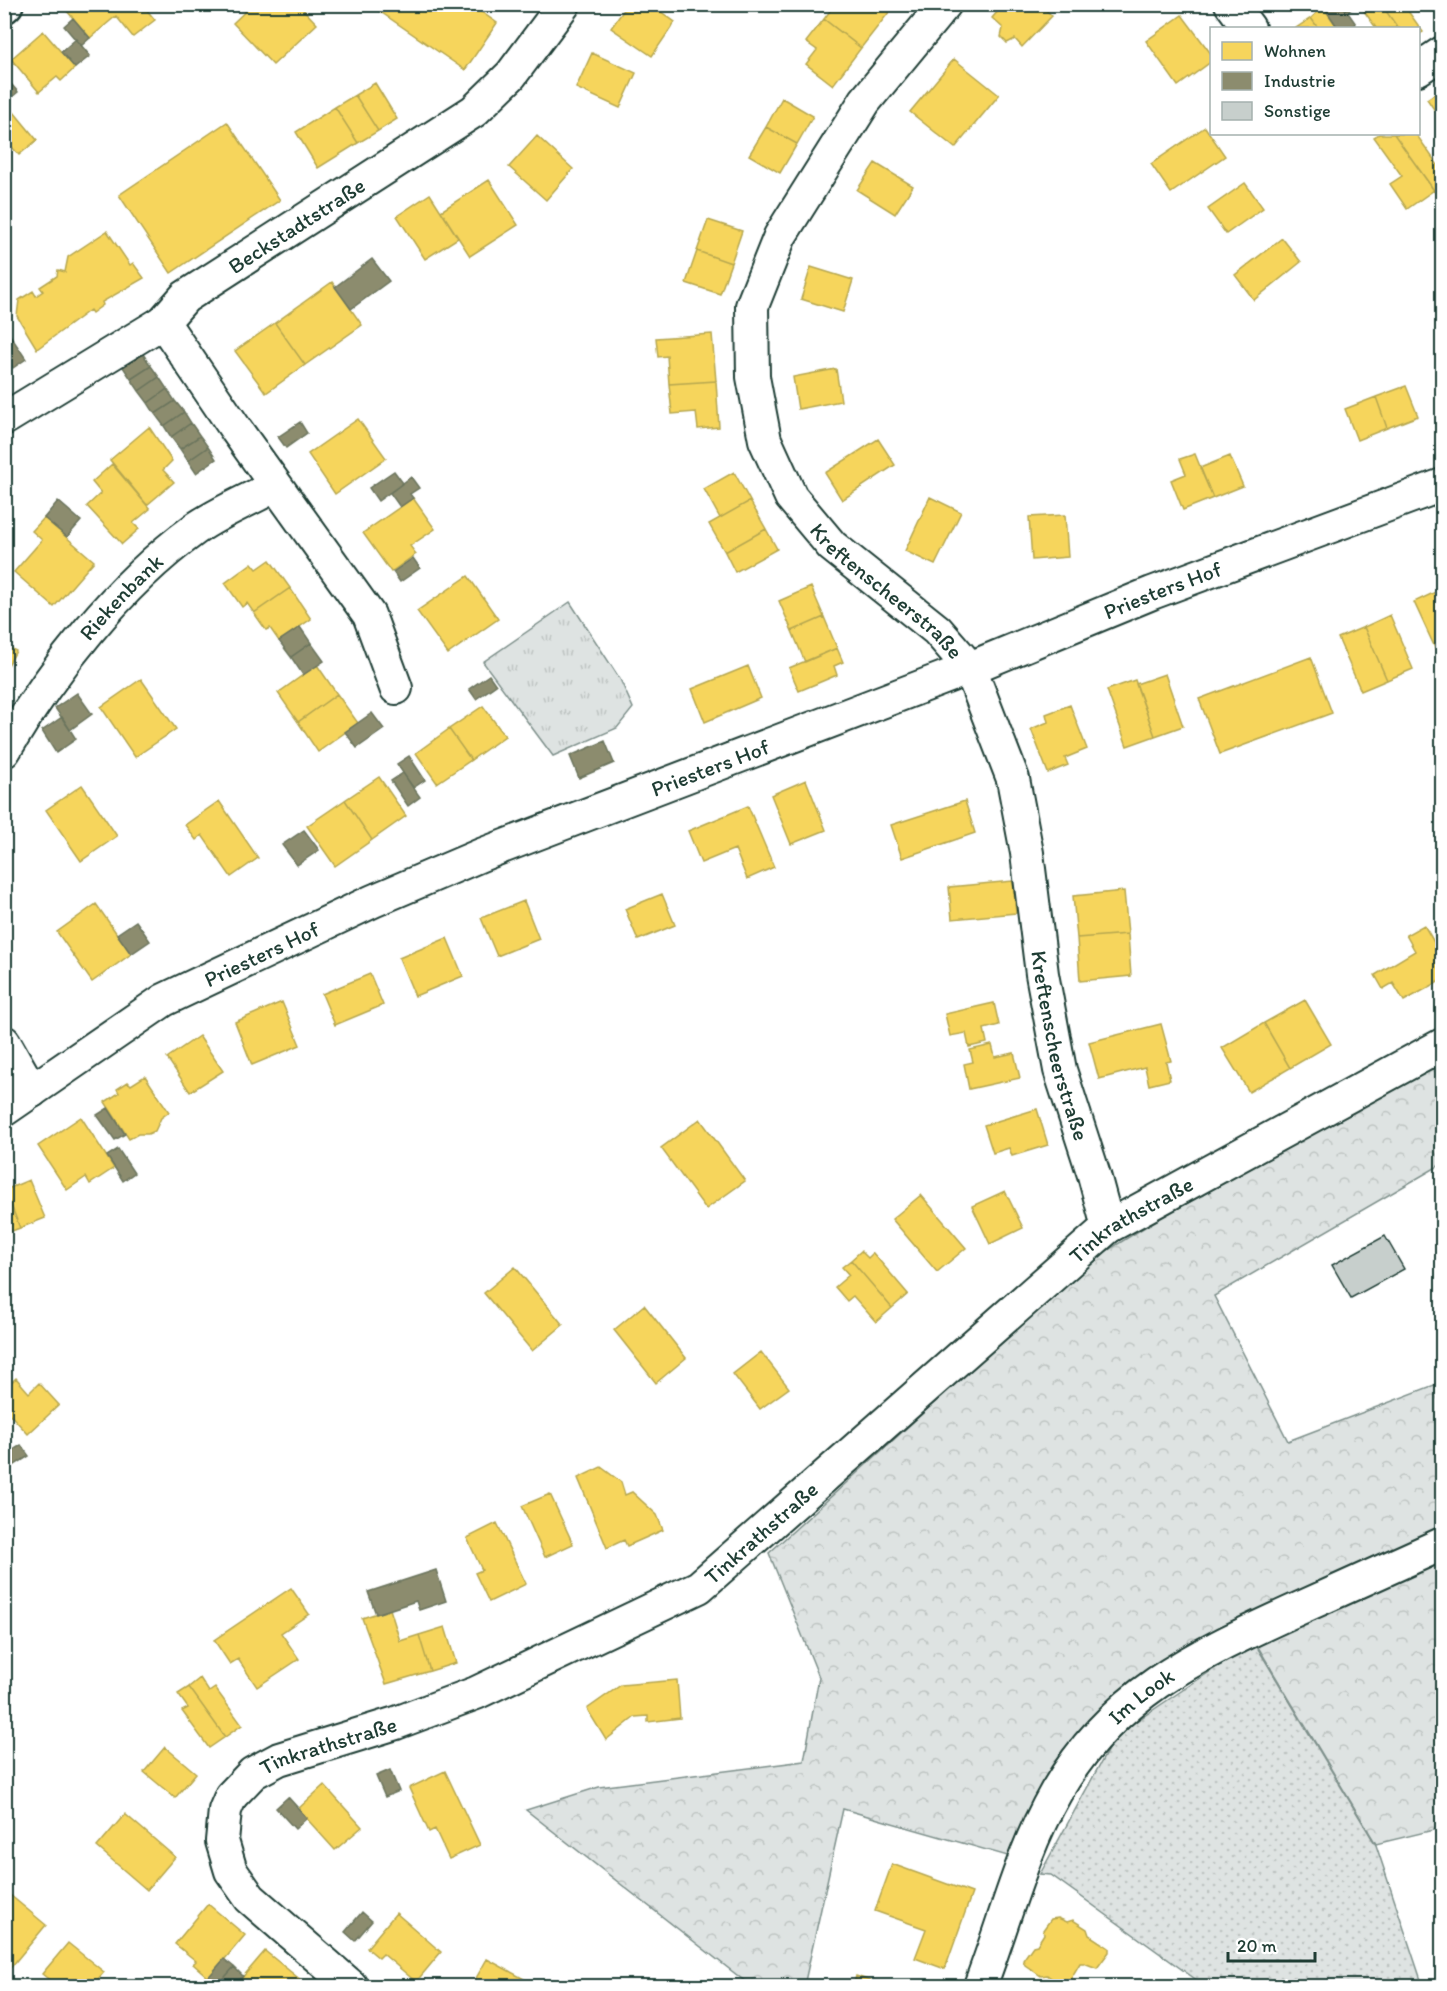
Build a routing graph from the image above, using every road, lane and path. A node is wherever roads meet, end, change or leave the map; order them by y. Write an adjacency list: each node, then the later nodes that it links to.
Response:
1 (564, 4): 7 (street, Beckstadtstraße)
2 (945, 4): 11 (street, Kreftenscheerstraße)
3 (1231, 4): 4 (street)
4 (1248, 27)
5 (1443, 52): 6 (street)
6 (1420, 68)
7 (163, 322): 8 (street, Beckstadtstraße); 10 (street)
8 (4, 419)
9 (1443, 485): 11 (street, Priesters Hof)
10 (275, 486): 12 (street); 13 (street, Riekenbank)
11 (970, 668): 16 (street, Priesters Hof); 18 (street, Kreftenscheerstraße)
12 (396, 688)
13 (4, 751)
14 (4, 1042): 16 (street)
15 (1443, 1045): 18 (street, Tinkrathstraße)
16 (32, 1091): 17 (street, Priesters Hof)
17 (4, 1110)
18 (1108, 1227): 20 (street, Tinkrathstraße)
19 (1443, 1544): 21 (street, Im Look)
20 (351, 1986)
21 (980, 1986)

